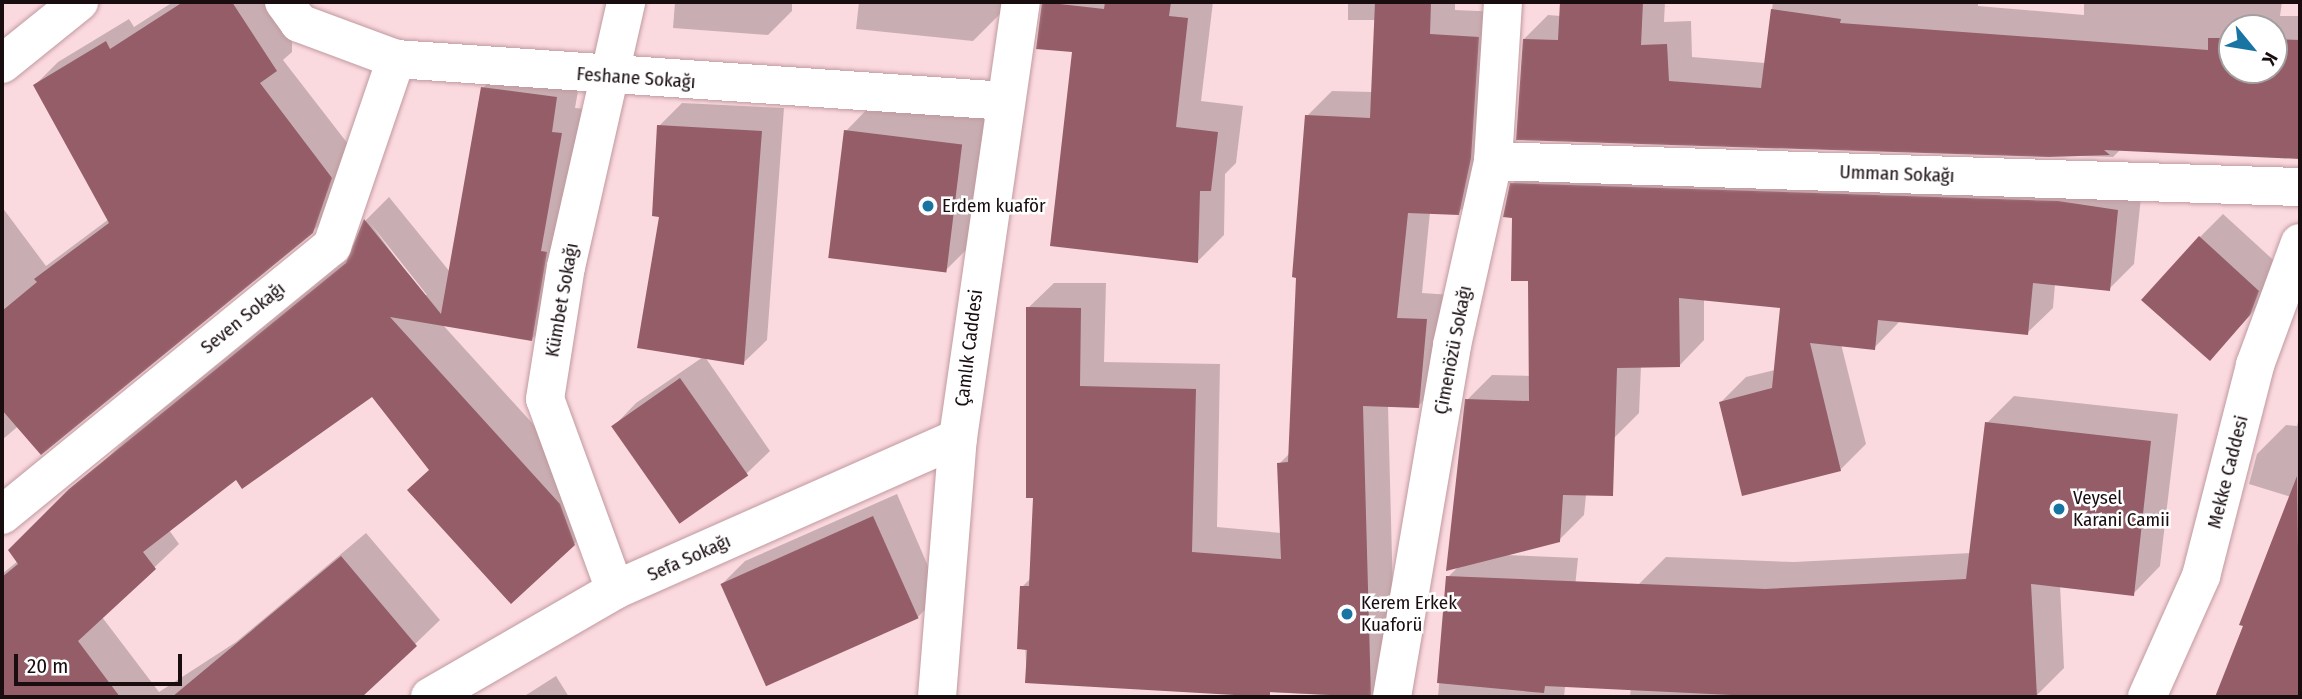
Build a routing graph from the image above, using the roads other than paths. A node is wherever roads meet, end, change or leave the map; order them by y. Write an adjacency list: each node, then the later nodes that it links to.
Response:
1 (79, 2): 7 (street)
2 (284, 2): 6 (street, Feshane Sokağı)
3 (626, 2): 8 (street, Kümbet Sokağı)
4 (1021, 2): 9 (street, Çamlık Caddesi)
5 (1503, 2): 10 (street, Çimenözü Sokağı)
6 (396, 60): 8 (street, Feshane Sokağı); 14 (street, Seven Sokağı)
7 (2, 64)
8 (609, 77): 9 (street, Feshane Sokağı); 15 (street, Kümbet Sokağı)
9 (1006, 101): 13 (street, Çamlık Caddesi)
10 (1493, 162): 11 (street, Umman Sokağı); 18 (street, Çimenözü Sokağı)
11 (2300, 187)
12 (2300, 243): 19 (street, Mekke Caddesi)
13 (958, 439): 15 (street, Sefa Sokağı); 17 (street, Çamlık Caddesi)
14 (2, 515)
15 (615, 590): 16 (street, Sefa Sokağı)
16 (430, 697)
17 (937, 697)
18 (1392, 697)
19 (2147, 697)

